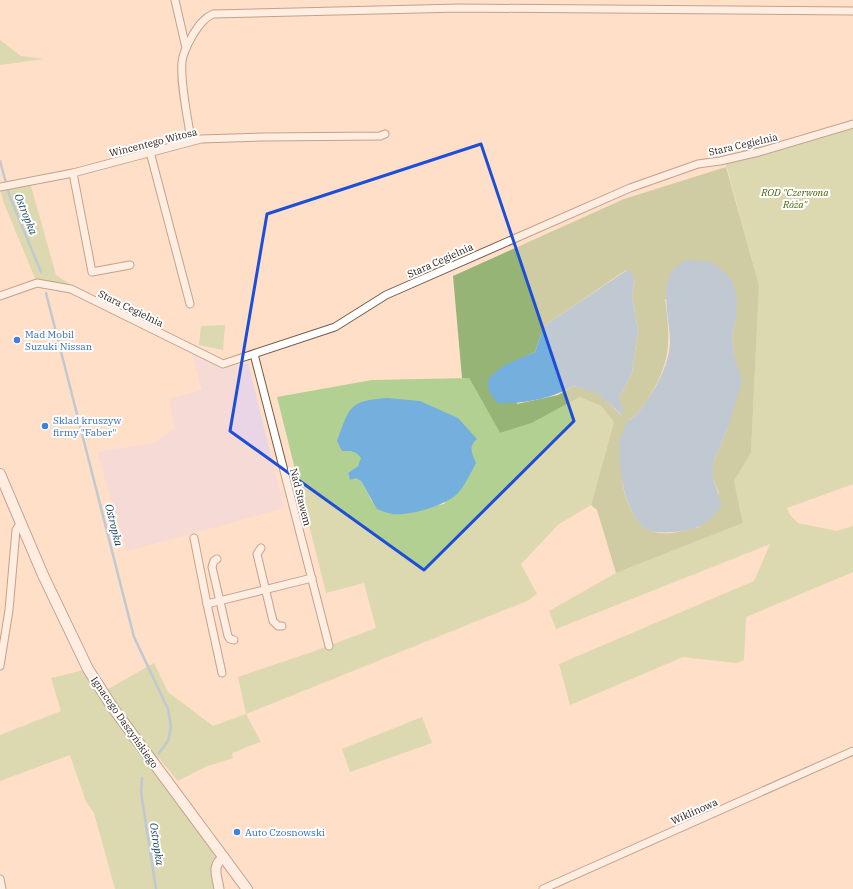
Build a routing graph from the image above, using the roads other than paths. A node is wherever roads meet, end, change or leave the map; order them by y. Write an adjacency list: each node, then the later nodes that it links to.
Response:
1 (175, 0): 3 (street)
2 (853, 10): 3 (street)
3 (186, 48): 6 (street)
4 (853, 124): 13 (street, Stara Cegielnia)
5 (385, 134): 6 (street, Wincentego Witosa)
6 (191, 141): 7 (street, Wincentego Witosa)
7 (150, 152): 8 (street, Wincentego Witosa); 12 (street)
8 (73, 173): 9 (street, Wincentego Witosa); 10 (street)
9 (0, 187)
10 (130, 264)
11 (0, 296): 13 (street, Stara Cegielnia)
12 (190, 304)
13 (254, 354): 19 (street, Nad Stawem)
14 (0, 474): 15 (main road, Ignacego Daszyńskiego)
15 (20, 524): 26 (street); 29 (main road, Ignacego Daszyńskiego)
16 (194, 538): 22 (street)
17 (261, 548): 20 (street)
18 (217, 559): 21 (street)
19 (312, 578): 20 (street); 25 (street, Nad Stawem)
20 (266, 589): 21 (street); 23 (street)
21 (219, 601): 22 (street); 24 (street)
22 (207, 604): 27 (street)
23 (282, 626)
24 (234, 640)
25 (329, 646)
26 (0, 666)
27 (222, 673)
28 (853, 751): 34 (street, Wiklinowa)
29 (224, 856): 32 (street); 33 (main road, Ignacego Daszyńskiego)
30 (0, 879): 31 (street)
31 (2, 889)
32 (219, 889)
33 (247, 889)
34 (543, 889)

